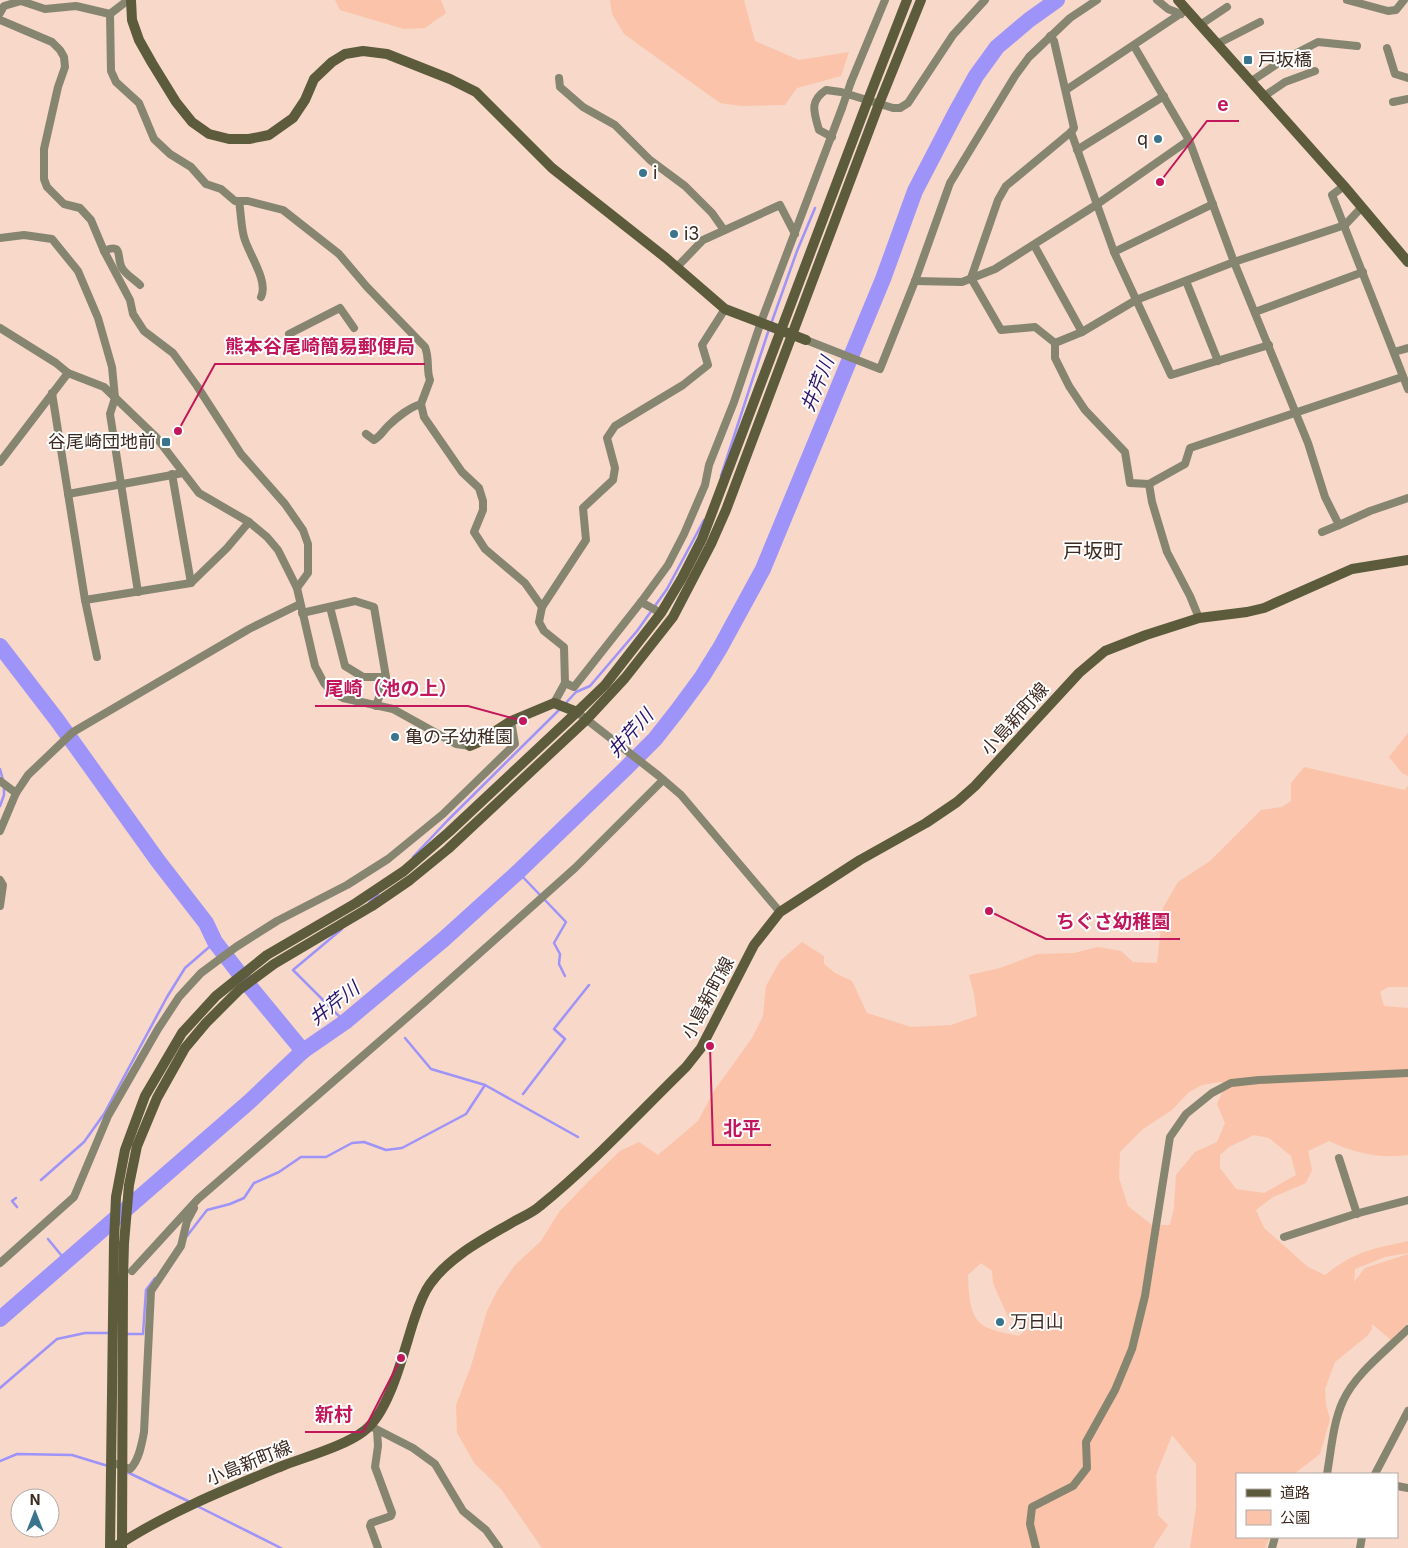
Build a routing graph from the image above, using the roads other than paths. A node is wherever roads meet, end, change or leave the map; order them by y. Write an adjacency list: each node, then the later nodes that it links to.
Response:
1 (129, 0): 15 (street); 53 (street)
2 (885, 0): 36 (street, bridge)
3 (907, 0): 32 (street)
4 (921, 0): 34 (street)
5 (985, 0): 34 (street)
6 (1097, 0): 19 (street)
7 (1157, 0): 13 (street)
8 (1178, 0): 13 (street)
9 (1347, 0): 11 (street)
10 (1404, 0): 11 (street)
11 (1369, 3)
12 (1227, 7): 18 (street)
13 (1184, 12): 18 (street); 21 (street)
14 (0, 13): 15 (street)
15 (110, 14): 40 (street)
16 (0, 20): 49 (street)
17 (1260, 22): 20 (street)
18 (1200, 25): 20 (street)
19 (1050, 36): 28 (street); 56 (street)
20 (1217, 44): 27 (street)
21 (1134, 46): 28 (street); 29 (street)
22 (1357, 46): 27 (street)
23 (1387, 48): 26 (street)
24 (1315, 71): 30 (street)
25 (559, 78): 45 (street)
26 (1408, 78)
27 (1250, 82): 30 (street)
28 (1066, 90): 35 (street)
29 (1164, 96): 37 (street); 38 (street)
30 (1264, 97): 39 (street)
31 (1408, 99): 33 (street)
32 (868, 100): 34 (street); 36 (street); 66 (street)
33 (1393, 102)
34 (879, 104): 66 (street)
35 (1071, 132): 38 (street); 55 (street)
36 (832, 137): 46 (street)
37 (1189, 140): 41 (street); 42 (street)
38 (1077, 150): 41 (street)
39 (1344, 186): 43 (street); 44 (street)
40 (239, 201): 59 (street); 80 (street)
41 (1096, 204): 48 (street); 50 (street)
42 (1213, 204): 50 (street); 51 (street)
43 (1361, 208): 44 (street); 52 (street)
44 (1345, 225): 51 (street); 54 (street)
45 (724, 230): 46 (street); 53 (street)
46 (795, 234): 63 (street)
47 (0, 238): 79 (street)
48 (1034, 245): 55 (street); 67 (street)
49 (104, 251): 58 (street); 97 (street)
50 (1114, 252): 60 (street)
51 (1234, 262): 57 (street); 62 (street)
52 (1408, 262)
53 (677, 267): 61 (street)
54 (1363, 272): 62 (street); 73 (street)
55 (971, 278): 56 (street); 70 (street)
56 (915, 280): 69 (street)
57 (1186, 281): 60 (street); 74 (street)
58 (140, 285)
59 (261, 297)
60 (1136, 300): 67 (street); 74 (street)
61 (725, 309): 63 (street); 103 (street)
62 (1255, 312): 71 (street)
63 (761, 322): 66 (street); 88 (street)
64 (0, 328): 75 (street)
65 (354, 328): 68 (street)
66 (782, 331): 69 (street); 89 (street); 114 (street)
67 (1082, 332): 70 (street)
68 (289, 334)
69 (806, 340)
70 (1055, 343): 87 (street)
71 (1269, 345): 74 (street); 81 (street)
72 (1408, 348): 73 (street)
73 (1394, 352): 76 (street)
74 (1218, 361)
75 (68, 373): 78 (street); 79 (street)
76 (1402, 377): 77 (street); 81 (street)
77 (1408, 389)
78 (52, 393): 83 (street); 90 (street)
79 (115, 398): 84 (street); 86 (street)
80 (421, 404): 82 (street); 103 (street)
81 (1296, 412): 87 (street); 93 (street)
82 (366, 434)
83 (0, 462)
84 (183, 473): 85 (street); 92 (street)
85 (172, 474): 86 (street); 96 (street)
86 (122, 484): 90 (street); 98 (street)
87 (1149, 484): 106 (street)
88 (705, 485): 89 (street); 100 (street)
89 (722, 488): 105 (street)
90 (68, 494): 99 (street)
91 (1408, 498): 93 (street)
92 (249, 522): 96 (street); 97 (street)
93 (1339, 524): 94 (street)
94 (1322, 532)
95 (1408, 560): 106 (street, 小島新町線)
96 (191, 583): 98 (street)
97 (297, 588): 101 (street)
98 (138, 592): 99 (street)
99 (85, 600): 107 (street)
100 (642, 602): 105 (street); 109 (street)
101 (300, 604): 104 (street); 118 (street)
102 (330, 607): 104 (street); 108 (street); 108 (street)
103 (542, 607): 109 (street)
104 (302, 613): 111 (street)
105 (661, 614): 112 (street)
106 (1199, 618): 122 (street, 小島新町線)
107 (97, 657)
108 (386, 677): 111 (street)
109 (565, 683): 110 (street)
110 (554, 703): 112 (street); 113 (street)
111 (376, 706): 115 (street)
112 (577, 712): 114 (street); 123 (street)
113 (511, 720): 115 (street); 130 (street)
114 (586, 720): 116 (street); 123 (street)
115 (470, 746)
116 (661, 778): 122 (street); 126 (street)
117 (2, 783): 118 (street)
118 (16, 794): 119 (street)
119 (0, 831)
120 (0, 880): 121 (street)
121 (0, 906)
122 (780, 912): 134 (street, 小島新町線)
123 (235, 986): 135 (street); 136 (street)
124 (1408, 1073): 143 (street)
125 (1339, 1158): 128 (street)
126 (198, 1199): 131 (street); 136 (street)
127 (1408, 1200): 128 (street)
128 (1358, 1214): 129 (street)
129 (1284, 1237)
130 (0, 1262)
131 (132, 1271)
132 (1408, 1329): 137 (street)
133 (1408, 1411): 138 (street)
134 (373, 1428): 139 (street, 小島新町線); 141 (street); 142 (street)
135 (111, 1462): 136 (street); 140 (street)
136 (123, 1466): 139 (street)
137 (1327, 1473)
138 (1377, 1473)
139 (122, 1545): 140 (street, 小島新町線)
140 (111, 1548)
141 (378, 1548)
142 (499, 1548)
143 (1036, 1548)

